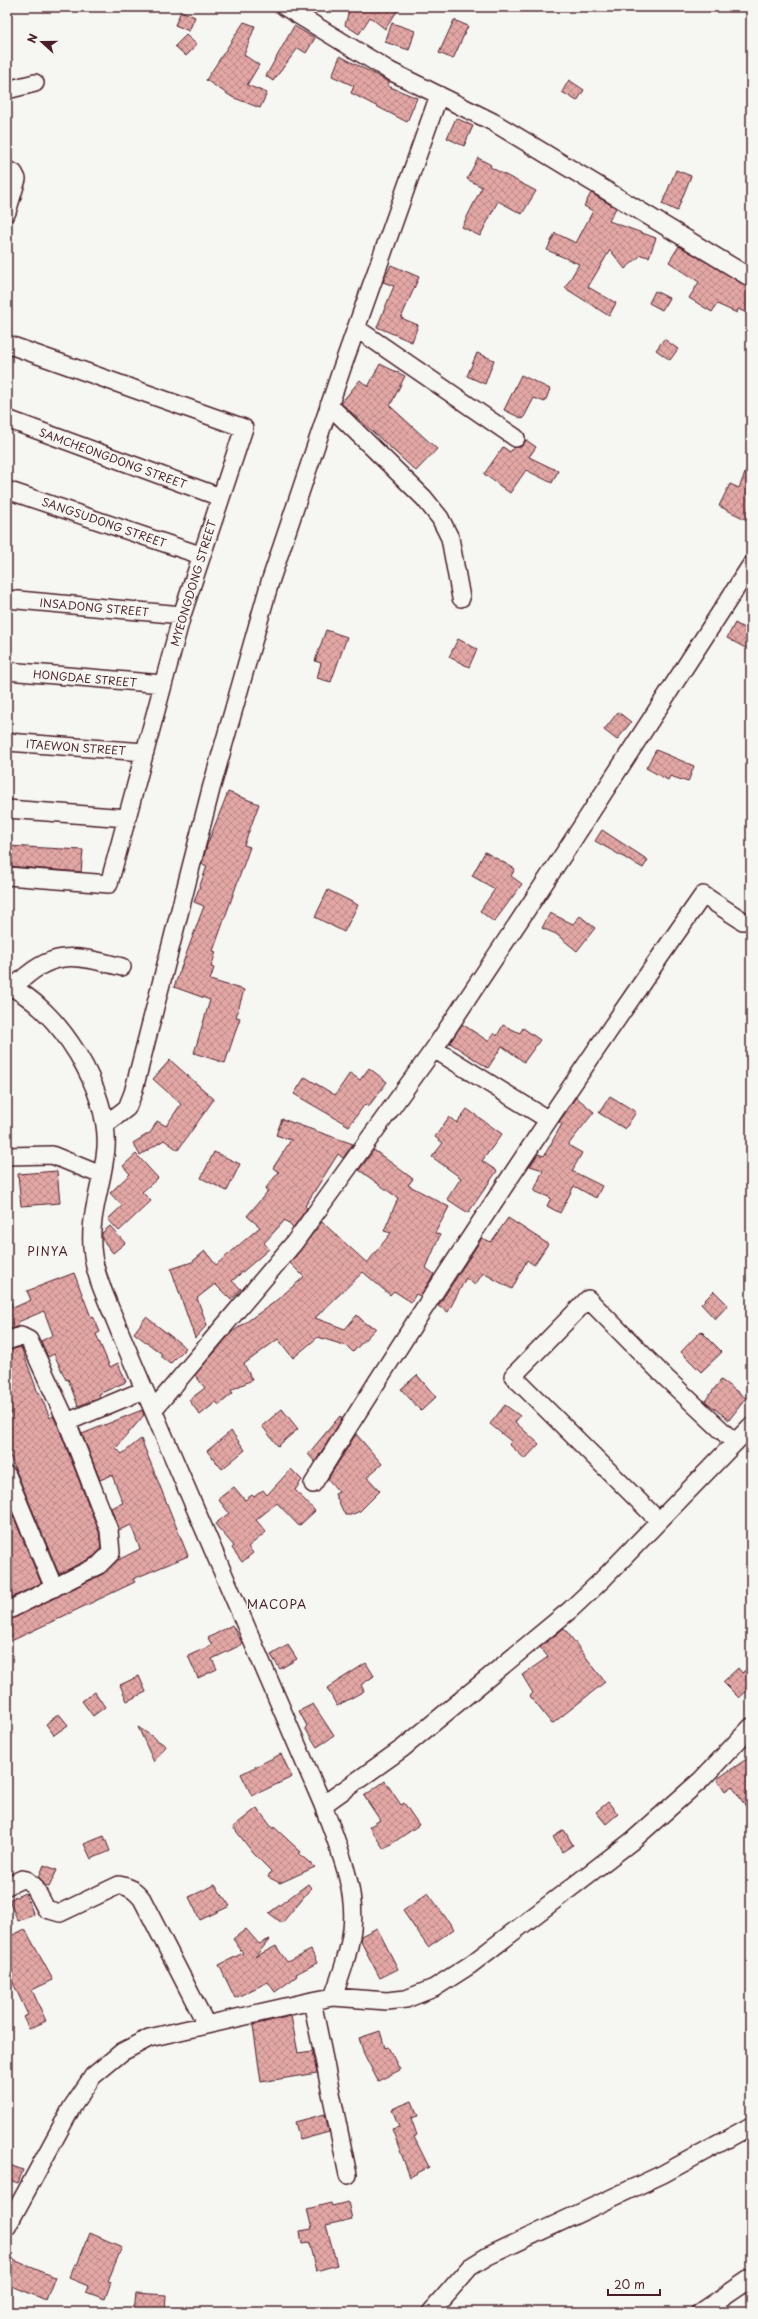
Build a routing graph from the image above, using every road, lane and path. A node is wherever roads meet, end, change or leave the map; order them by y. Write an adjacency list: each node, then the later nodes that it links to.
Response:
1 (285, 7): 4 (street)
2 (35, 83): 3 (street)
3 (7, 90)
4 (439, 95): 7 (street); 8 (street)
5 (11, 171): 6 (street)
6 (7, 212)
7 (751, 278)
8 (356, 328): 10 (street); 12 (street)
9 (7, 344): 14 (street, MYEONGDONG STREET)
10 (329, 405): 17 (street); 32 (street)
11 (7, 419): 14 (street, SAMCHEONGDONG STREET)
12 (516, 438)
13 (7, 490): 15 (street, SANGSUDONG STREET)
14 (220, 497): 15 (street, MYEONGDONG STREET)
15 (200, 555): 19 (street, MYEONGDONG STREET)
16 (751, 565): 30 (street)
17 (461, 598)
18 (7, 599): 19 (street, INSADONG STREET)
19 (182, 615): 21 (street, MYEONGDONG STREET)
20 (7, 672): 21 (street, HONGDAE STREET)
21 (163, 684): 23 (street, MYEONGDONG STREET)
22 (7, 742): 23 (street, ITAEWON STREET)
23 (145, 752): 25 (street, MYEONGDONG STREET)
24 (7, 809): 25 (street)
25 (127, 818): 26 (street, MYEONGDONG STREET)
26 (7, 876)
27 (743, 921): 31 (street)
28 (122, 967): 29 (street)
29 (10, 986): 32 (street)
30 (434, 1049): 31 (street); 37 (street)
31 (547, 1119): 42 (street)
32 (106, 1124): 34 (street)
33 (7, 1156): 34 (street)
34 (101, 1175): 36 (street)
35 (7, 1341): 38 (street)
36 (144, 1390): 37 (street); 38 (street)
37 (153, 1410): 47 (street)
38 (67, 1422): 44 (street)
39 (751, 1426): 40 (street)
40 (735, 1443): 43 (street); 43 (street)
41 (7, 1474): 44 (street)
42 (313, 1484)
43 (659, 1521): 47 (street)
44 (54, 1588): 45 (street)
45 (7, 1611)
46 (751, 1727): 49 (street)
47 (323, 1805): 49 (street)
48 (7, 1886): 51 (street)
49 (333, 1997): 50 (street)
50 (312, 2001): 51 (street); 53 (street)
51 (206, 2024): 54 (street)
52 (751, 2126): 56 (street)
53 (348, 2175)
54 (7, 2227)
55 (751, 2278): 57 (street)
56 (431, 2312)
57 (701, 2312)

